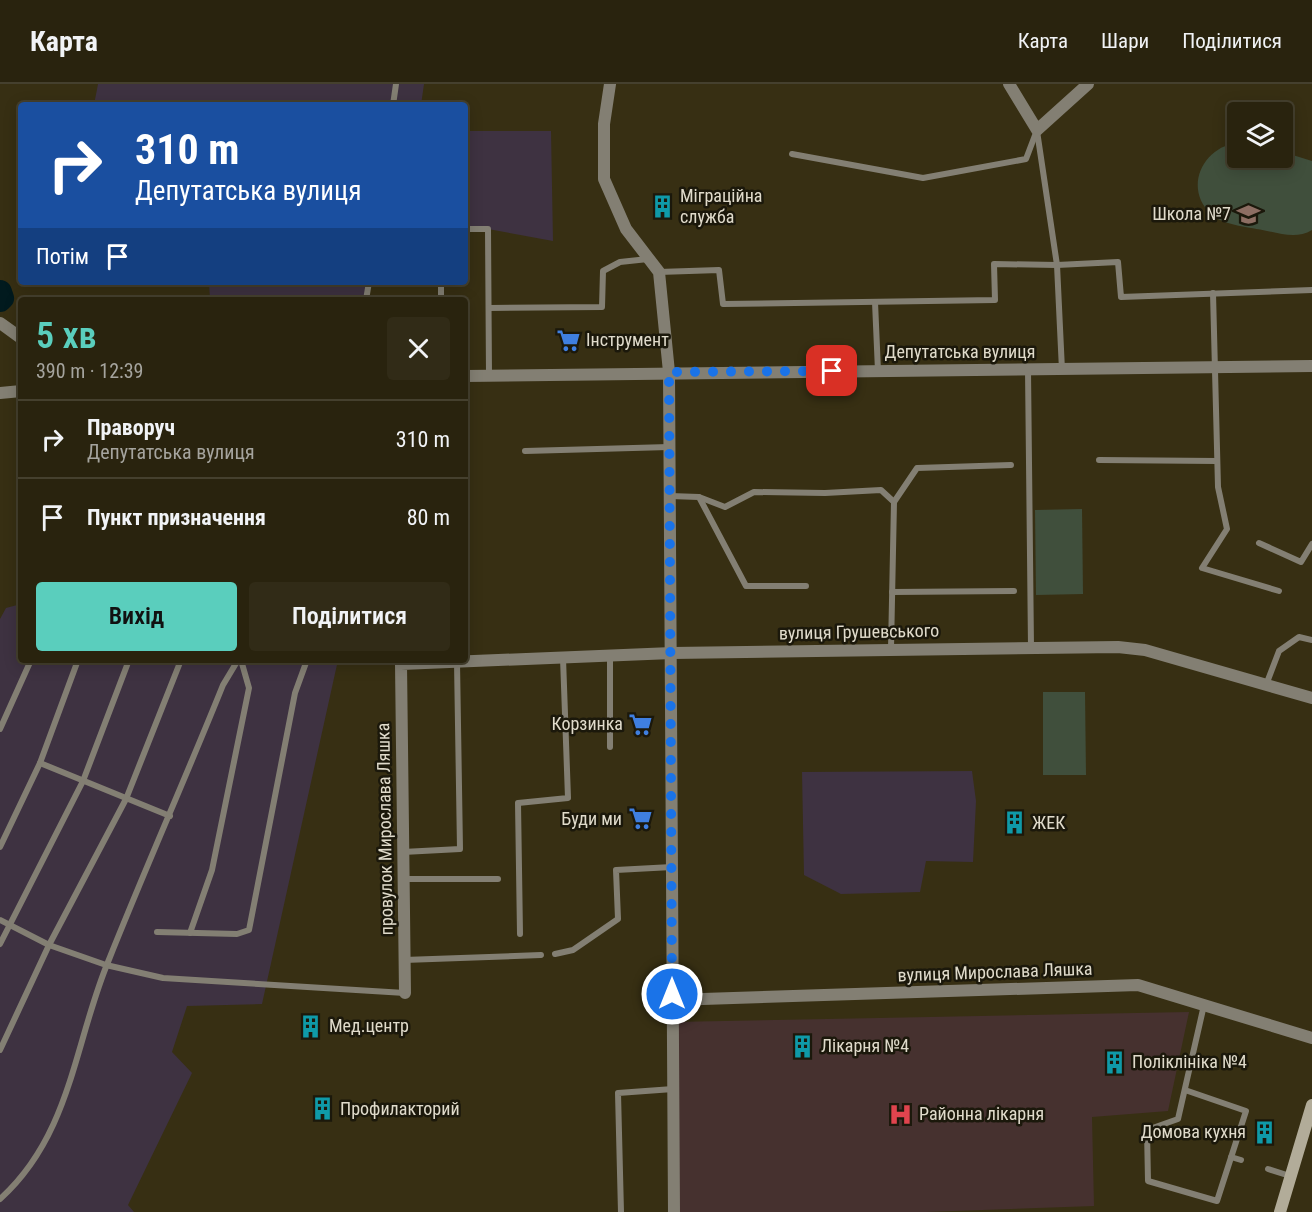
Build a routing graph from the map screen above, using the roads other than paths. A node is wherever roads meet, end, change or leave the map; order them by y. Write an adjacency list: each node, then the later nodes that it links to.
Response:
1 (396, 84): 5 (lane)
2 (610, 84): 9 (street)
3 (1009, 84): 6 (street)
4 (1088, 84): 6 (street)
5 (393, 102)
6 (1037, 130): 7 (lane); 10 (lane)
7 (792, 154)
8 (468, 229): 15 (lane)
9 (648, 260): 11 (street); 15 (lane)
10 (1057, 265): 13 (lane); 14 (lane); 21 (lane)
11 (658, 272): 14 (lane); 23 (street)
12 (1312, 290): 13 (lane)
13 (1213, 293): 19 (lane)
14 (875, 302): 22 (lane)
15 (489, 308): 24 (lane)
16 (0, 323): 17 (street)
17 (16, 334)
18 (1312, 366): 19 (street, Депутатська вулиця)
19 (1214, 369): 21 (street, Депутатська вулиця); 31 (lane)
20 (1028, 370): 21 (street, Депутатська вулиця); 22 (street, Депутатська вулиця); 43 (lane)
21 (1062, 370)
22 (878, 371): 23 (street, Депутатська вулиця)
23 (669, 372): 24 (street, Депутатська вулиця); 28 (street)
24 (489, 375): 25 (street, Депутатська вулиця)
25 (468, 376)
26 (18, 391): 27 (street)
27 (0, 393)
28 (669, 447): 29 (lane); 33 (street)
29 (525, 452)
30 (1099, 460): 31 (lane)
31 (1217, 461): 40 (lane)
32 (1011, 465): 35 (lane)
33 (670, 496): 34 (lane); 45 (street)
34 (699, 497): 35 (lane); 38 (lane)
35 (894, 502): 41 (lane)
36 (1259, 543): 37 (lane)
37 (1312, 544)
38 (806, 586)
39 (1014, 591): 41 (lane)
40 (1279, 591)
41 (892, 592): 44 (lane)
42 (1312, 640): 58 (lane)
43 (1031, 647): 44 (street, вулиця Грушевського); 58 (street, вулиця Грушевського)
44 (891, 649): 45 (street, вулиця Грушевського)
45 (672, 653): 46 (street, вулиця Грушевського); 68 (street)
46 (610, 656): 47 (street, вулиця Грушевського); 61 (lane)
47 (563, 658): 48 (street, вулиця Грушевського); 75 (lane)
48 (468, 662)
49 (31, 663): 60 (lane)
50 (77, 663): 62 (lane)
51 (128, 663): 63 (lane)
52 (181, 663): 64 (lane)
53 (238, 663): 65 (lane)
54 (241, 663): 74 (lane)
55 (306, 663): 74 (lane)
56 (401, 663): 67 (street, провулок Мирослава Ляшка)
57 (457, 663): 67 (lane)
58 (1266, 685): 59 (street, вулиця Грушевського)
59 (1312, 698)
60 (0, 729)
61 (609, 747)
62 (40, 763): 63 (lane); 66 (lane)
63 (83, 780): 64 (lane); 72 (lane)
64 (126, 799): 65 (lane); 77 (lane)
65 (170, 816): 81 (lane)
66 (0, 847)
67 (403, 852): 69 (street, провулок Мирослава Ляшка)
68 (672, 867): 78 (lane); 83 (street)
69 (403, 879): 70 (lane); 80 (street, провулок Мирослава Ляшка)
70 (498, 879)
71 (0, 920): 72 (lane)
72 (10, 925): 76 (lane); 77 (lane)
73 (157, 932): 74 (lane)
74 (190, 933)
75 (520, 934)
76 (0, 945)
77 (49, 945): 81 (lane); 86 (lane)
78 (555, 954)
79 (542, 955): 80 (lane)
80 (404, 960): 82 (street, провулок Мирослава Ляшка)
81 (106, 965): 82 (lane); 94 (lane)
82 (405, 993)
83 (672, 1000): 84 (street, вулиця Мирослава Ляшка); 87 (street)
84 (1203, 1005): 85 (street, вулиця Мирослава Ляшка); 88 (lane)
85 (1312, 1038)
86 (0, 1050)
87 (673, 1089): 95 (lane); 96 (street)
88 (1185, 1090): 90 (lane); 90 (lane)
89 (1312, 1105): 93 (main road)
90 (1231, 1157): 91 (lane)
91 (1241, 1160)
92 (1268, 1169): 93 (lane)
93 (1291, 1176): 97 (main road)
94 (0, 1199)
95 (621, 1212)
96 (674, 1212)
97 (1280, 1212)

